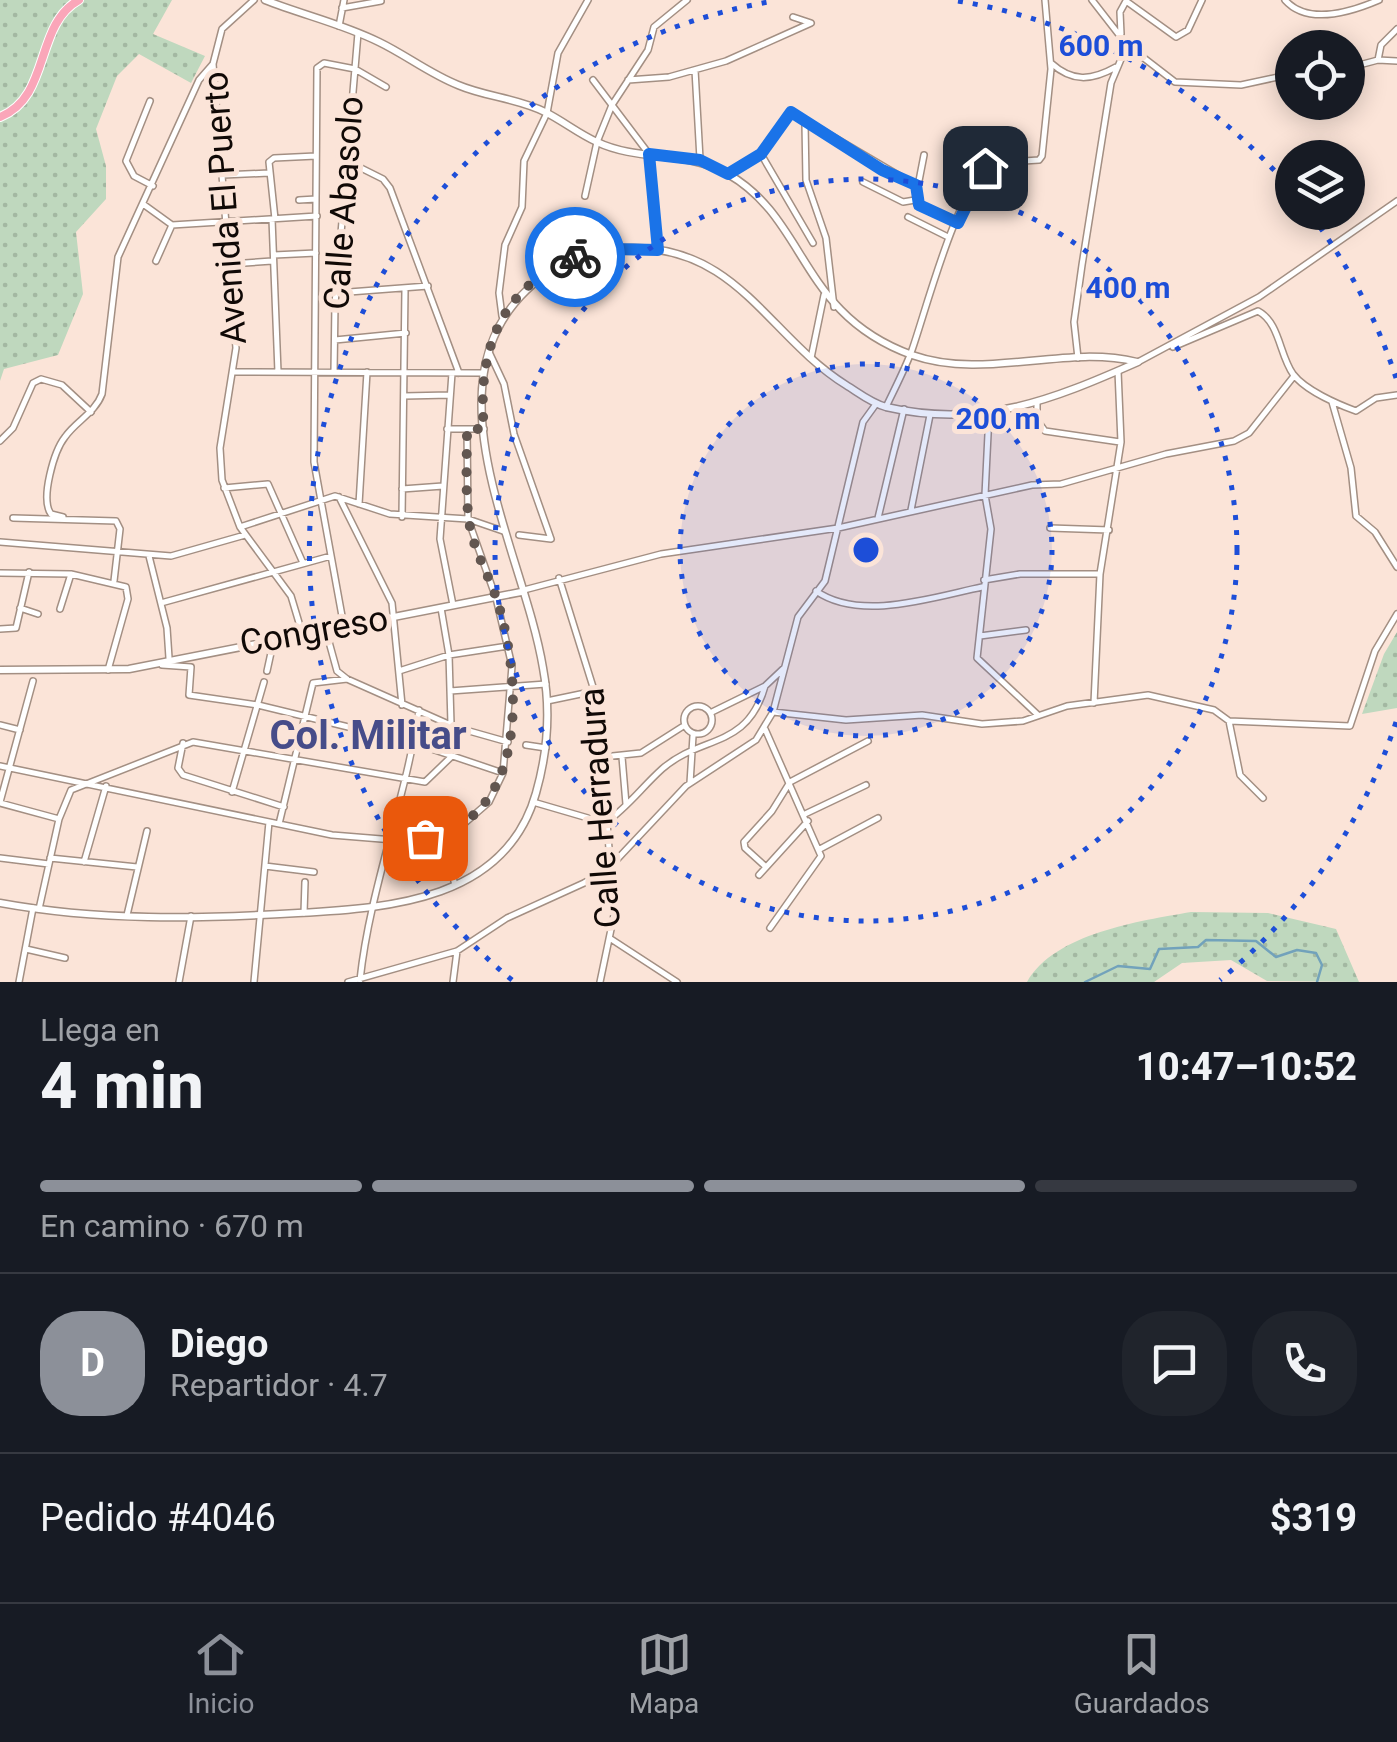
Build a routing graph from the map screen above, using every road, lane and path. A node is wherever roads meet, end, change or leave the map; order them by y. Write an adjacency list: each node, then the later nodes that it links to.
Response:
1 (79, 0): 35 (main road)
2 (254, 0): 24 (street, Avenida El Puerto)
3 (265, 0): 15 (street)
4 (588, 0): 34 (street)
5 (687, 0): 30 (street)
6 (1092, 0): 18 (street)
7 (1202, 0): 11 (street)
8 (1284, 0): 9 (street)
9 (1379, 0)
10 (381, 1): 13 (street)
11 (1126, 1): 18 (street)
12 (1044, 2): 22 (street)
13 (343, 4): 15 (street)
14 (794, 17): 27 (street)
15 (338, 26): 17 (street)
16 (1397, 29): 20 (street)
17 (358, 33): 26 (street, Calle Abasolo); 34 (street)
18 (1121, 38): 19 (street)
19 (1127, 45): 25 (street); 28 (street)
20 (1378, 60): 21 (street); 23 (street)
21 (1397, 61)
22 (1050, 62): 25 (street); 60 (street)
23 (1365, 63)
24 (213, 64): 45 (street, Avenida El Puerto); 48 (street)
25 (1116, 68): 80 (street)
26 (354, 69): 31 (street); 41 (street); 43 (street, Calle Abasolo)
27 (694, 70): 30 (street); 42 (street)
28 (1275, 78)
29 (593, 80): 33 (street)
30 (628, 80): 33 (street)
31 (386, 88)
32 (150, 101): 48 (street)
33 (612, 105): 37 (street); 38 (street)
34 (547, 113): 37 (street); 74 (street)
35 (0, 117)
36 (805, 123): 39 (street); 49 (street); 73 (street)
37 (597, 142): 38 (street); 50 (street)
38 (649, 154): 42 (street); 64 (street)
39 (761, 154): 46 (street); 63 (street)
40 (924, 155): 49 (street)
41 (316, 156): 44 (street); 51 (street)
42 (700, 160): 46 (street)
43 (348, 161): 69 (street); 71 (street, Calle Abasolo)
44 (269, 173): 45 (street); 58 (street)
45 (222, 174): 59 (street, Avenida El Puerto)
46 (728, 174): 72 (street)
47 (863, 182): 52 (street)
48 (153, 186): 55 (street)
49 (918, 188): 52 (street)
50 (585, 196)
51 (317, 199): 53 (street); 56 (street)
52 (916, 199): 60 (street)
53 (299, 200)
54 (1397, 201): 77 (street)
55 (143, 204): 61 (street); 101 (street)
56 (317, 216): 58 (street); 65 (street)
57 (908, 217): 62 (street)
58 (273, 219): 59 (street); 66 (street)
59 (225, 222): 61 (street); 68 (street, Avenida El Puerto)
60 (958, 223): 62 (street)
61 (172, 225): 67 (street)
62 (948, 237): 79 (street)
63 (813, 243)
64 (658, 250): 74 (street); 81 (street)
65 (316, 253): 66 (street); 86 (street)
66 (273, 258): 68 (street); 85 (street)
67 (156, 261)
68 (230, 264): 84 (street, Avenida El Puerto)
69 (428, 286): 70 (street); 90 (street)
70 (405, 290): 71 (street); 75 (street)
71 (336, 293): 76 (street, Calle Abasolo)
72 (824, 295): 73 (street); 81 (street)
73 (834, 307): 79 (street)
74 (502, 316): 78 (street)
75 (406, 333): 76 (street); 89 (street)
76 (335, 340): 87 (street, Calle Abasolo)
77 (1164, 349): 82 (street); 92 (street)
78 (488, 350): 91 (street); 130 (street)
79 (911, 354): 80 (street); 99 (street)
80 (1078, 358): 82 (street)
81 (811, 362): 98 (street)
82 (1138, 362): 83 (street)
83 (1118, 371): 96 (street); 108 (street)
84 (235, 372): 85 (street); 111 (street, Avenida El Puerto)
85 (278, 372): 86 (street)
86 (314, 372): 87 (street); 115 (street)
87 (334, 372): 88 (street)
88 (367, 372): 89 (street); 116 (street)
89 (405, 372): 90 (street); 95 (street)
90 (456, 372): 91 (street); 93 (street)
91 (482, 373): 106 (street)
92 (1294, 376): 97 (street); 109 (street)
93 (450, 395): 95 (street); 104 (street)
94 (1397, 395): 97 (street)
95 (404, 396): 112 (street)
96 (1037, 402): 102 (street); 108 (street)
97 (1332, 402): 137 (street)
98 (876, 404): 99 (street); 126 (street)
99 (886, 407): 100 (street)
100 (904, 410): 103 (street); 123 (street)
101 (91, 412): 107 (street); 120 (street)
102 (989, 414): 103 (street); 113 (street)
103 (930, 415): 117 (street)
104 (445, 429): 105 (street); 110 (street)
105 (467, 429): 106 (street); 124 (street)
106 (484, 429): 129 (street)
107 (0, 441)
108 (1121, 442): 109 (street)
109 (1119, 467): 113 (street); 128 (street)
110 (444, 486): 112 (street); 119 (street)
111 (224, 488): 118 (street); 125 (street, Avenida El Puerto)
112 (402, 489): 121 (street)
113 (986, 495): 117 (street); 145 (street)
114 (339, 497): 115 (street); 116 (street); 156 (street)
115 (318, 498): 118 (street); 135 (street)
116 (359, 505): 121 (street)
117 (910, 510): 123 (street)
118 (281, 513): 125 (street); 136 (street)
119 (442, 516): 121 (street); 124 (street); 150 (street)
120 (63, 517): 122 (street); 133 (street)
121 (402, 517)
122 (13, 518)
123 (878, 518): 126 (street)
124 (468, 520): 129 (street); 148 (street)
125 (240, 527): 131 (street, Avenida El Puerto)
126 (838, 528): 143 (street); 146 (street)
127 (1050, 528): 128 (street)
128 (1109, 530): 141 (street)
129 (504, 531): 147 (street)
130 (519, 534)
131 (244, 535): 134 (street); 140 (street, Avenida El Puerto)
132 (0, 542): 133 (street)
133 (118, 552): 134 (street); 144 (street)
134 (149, 556): 149 (street)
135 (331, 556): 136 (street); 157 (street)
136 (303, 564): 140 (street)
137 (1397, 567)
138 (29, 572): 139 (street); 142 (street); 151 (street)
139 (71, 574): 144 (street); 153 (street)
140 (272, 574): 149 (street); 161 (street, Avenida El Puerto)
141 (1100, 574): 145 (street); 182 (street)
142 (0, 576)
143 (559, 578): 147 (street); 180 (street, Calle Herradura)
144 (114, 581): 170 (street)
145 (983, 584): 146 (street); 162 (street)
146 (816, 591): 168 (street)
147 (521, 592): 148 (street, Congreso); 176 (street)
148 (496, 598): 150 (street, Congreso); 164 (street)
149 (161, 603): 166 (street)
150 (453, 606): 152 (street, Congreso)
151 (20, 608): 154 (street); 158 (street)
152 (441, 608): 156 (street, Congreso); 165 (street)
153 (60, 609)
154 (38, 614)
155 (1397, 614): 190 (street)
156 (394, 618): 157 (street, Congreso); 172 (street)
157 (344, 627): 159 (street, Congreso)
158 (0, 629)
159 (326, 630): 161 (street, Congreso); 173 (street)
160 (1026, 630): 162 (street)
161 (303, 636): 163 (street, Congreso)
162 (980, 636): 188 (street)
163 (274, 640): 166 (street, Congreso); 171 (street)
164 (508, 646): 165 (street); 177 (street)
165 (449, 655): 172 (street); 179 (street)
166 (170, 658): 167 (street, Congreso)
167 (149, 664): 170 (street, Congreso); 183 (street)
168 (785, 666): 178 (street); 187 (street)
169 (0, 670): 170 (street, Congreso)
170 (108, 670)
171 (267, 671)
172 (399, 671): 184 (street)
173 (346, 679): 184 (street); 189 (street)
174 (33, 681): 195 (street)
175 (264, 682): 183 (street)
176 (546, 684): 177 (street); 181 (street)
177 (512, 686): 179 (street); 198 (street)
178 (765, 686): 186 (street); 204 (street)
179 (450, 691): 191 (street)
180 (595, 691): 181 (street); 207 (street, Calle Herradura)
181 (547, 701): 202 (street)
182 (1094, 703): 188 (street); 190 (street)
183 (258, 705): 189 (street); 203 (street)
184 (402, 705): 185 (street)
185 (419, 710): 191 (street); 200 (street)
186 (711, 712): 193 (street); 196 (street)
187 (773, 712): 188 (street); 194 (street)
188 (1038, 715)
189 (305, 720): 200 (street); 205 (street)
190 (1229, 721): 219 (street)
191 (451, 724): 198 (street)
192 (0, 725): 195 (street)
193 (685, 725): 196 (street); 208 (street)
194 (765, 728): 214 (street); 215 (street)
195 (20, 730): 210 (street)
196 (692, 736): 204 (street)
197 (868, 741): 214 (street)
198 (508, 742): 211 (street)
199 (183, 743): 203 (street); 213 (street); 218 (street)
200 (414, 743): 206 (street); 212 (street)
201 (526, 745): 202 (street)
202 (546, 748): 220 (street)
203 (246, 749): 205 (street); 218 (street)
204 (692, 752): 215 (street); 222 (street)
205 (296, 756): 212 (street); 223 (street)
206 (452, 756): 211 (street); 212 (street)
207 (603, 757): 208 (street); 228 (street, Calle Herradura)
208 (622, 757): 222 (street)
209 (0, 766): 210 (street)
210 (10, 769): 213 (street); 221 (street)
211 (503, 773): 231 (street)
212 (405, 778): 232 (street)
213 (89, 782): 217 (street); 226 (street)
214 (790, 782): 224 (street); 238 (street)
215 (690, 783): 240 (street)
216 (866, 785): 224 (street)
217 (106, 786): 227 (street); 236 (street)
218 (232, 792): 223 (street)
219 (1263, 798)
220 (533, 802): 228 (street); 244 (street)
221 (0, 803): 226 (street)
222 (626, 805): 228 (street)
223 (284, 807): 229 (street)
224 (806, 817): 233 (street); 238 (street)
225 (878, 818): 233 (street)
226 (59, 819): 235 (street)
227 (270, 822): 229 (street); 237 (street)
228 (606, 823): 240 (street, Calle Herradura)
229 (279, 824): 232 (street)
230 (147, 831): 239 (street)
231 (442, 835): 232 (street); 244 (street)
232 (392, 842): 247 (street)
233 (820, 849): 252 (street)
234 (0, 858): 235 (street)
235 (50, 861): 236 (street); 246 (street)
236 (84, 862): 239 (street)
237 (265, 866): 241 (street); 249 (street)
238 (766, 867): 242 (street)
239 (138, 868): 251 (street)
240 (608, 868): 253 (street, Calle Herradura); 255 (street)
241 (314, 872)
242 (758, 876)
243 (305, 882): 248 (street)
244 (456, 886): 247 (street)
245 (0, 903): 246 (street)
246 (36, 908): 251 (street); 254 (street)
247 (369, 910): 248 (street); 257 (street)
248 (304, 913): 249 (street)
249 (259, 915): 250 (street); 260 (street)
250 (191, 916): 251 (street); 259 (street)
251 (126, 917)
252 (770, 928)
253 (610, 939): 263 (street, Calle Herradura); 264 (street)
254 (26, 949): 256 (street); 258 (street)
255 (456, 951): 257 (street); 262 (street)
256 (66, 958)
257 (360, 980): 261 (street)
258 (20, 982)
259 (178, 982)
260 (254, 982)
261 (348, 982)
262 (453, 982)
263 (600, 982)
264 (677, 982)

